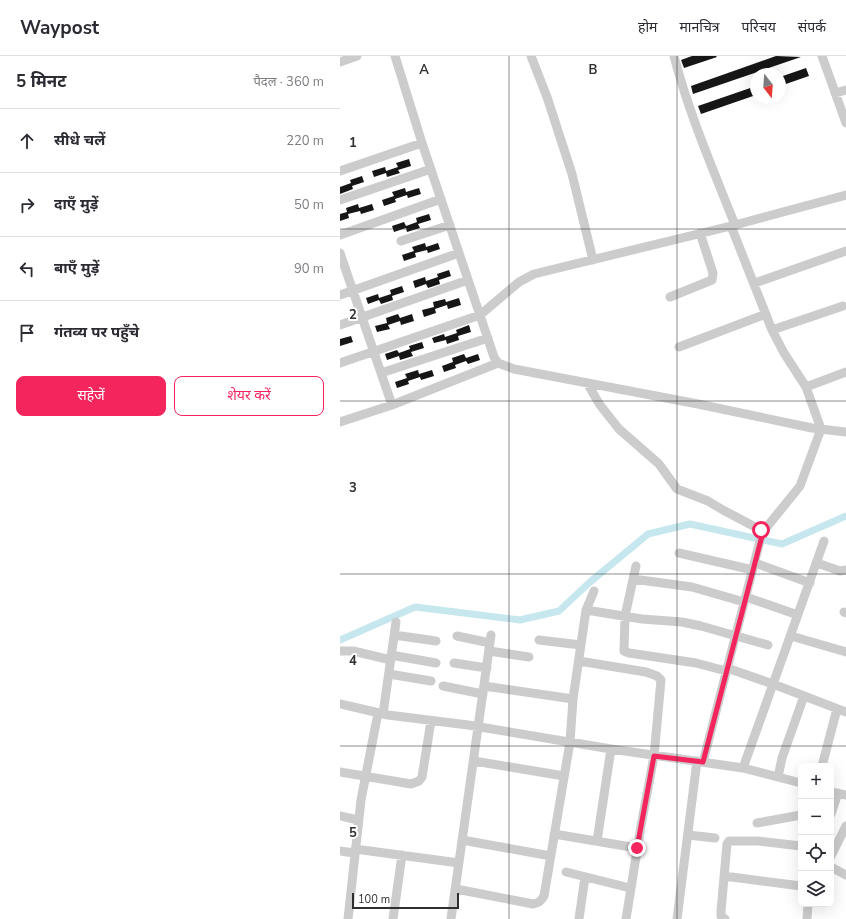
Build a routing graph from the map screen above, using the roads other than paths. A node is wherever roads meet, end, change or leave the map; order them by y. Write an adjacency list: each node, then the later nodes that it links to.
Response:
1 (357, 56): 6 (street)
2 (395, 56): 10 (street)
3 (531, 56): 24 (street)
4 (674, 56): 17 (street)
5 (822, 56): 8 (street)
6 (341, 61)
7 (846, 90): 8 (street)
8 (835, 93): 9 (street)
9 (846, 123)
10 (422, 143): 11 (street); 12 (street)
11 (431, 169): 14 (street); 15 (street)
12 (340, 171)
13 (846, 195): 17 (street)
14 (441, 199): 16 (street); 19 (street)
15 (340, 200)
16 (450, 225): 20 (street); 23 (street)
17 (733, 225): 18 (street); 27 (street)
18 (700, 233): 24 (street); 30 (street)
19 (340, 235)
20 (401, 241)
21 (846, 250): 27 (street)
22 (340, 253): 25 (street)
23 (459, 253): 26 (street); 28 (street)
24 (593, 260): 33 (street)
25 (342, 264): 28 (street)
26 (468, 280): 33 (street); 34 (street)
27 (754, 283): 32 (street)
28 (353, 290): 29 (street); 34 (street)
29 (340, 295)
30 (670, 297)
31 (843, 306): 36 (street)
32 (766, 314): 36 (street); 38 (street)
33 (480, 315): 37 (street); 39 (street)
34 (362, 317): 35 (street); 39 (street)
35 (340, 325)
36 (772, 330): 45 (street)
37 (488, 338): 41 (street); 43 (street)
38 (679, 347)
39 (374, 351): 40 (street); 43 (street)
40 (340, 363)
41 (498, 363): 44 (street); 46 (street)
42 (846, 372): 45 (street)
43 (381, 373): 46 (street)
44 (587, 383): 48 (street); 50 (street)
45 (806, 387): 48 (street)
46 (392, 405): 47 (street)
47 (340, 422)
48 (821, 429): 49 (street); 50 (street)
49 (846, 432)
50 (762, 534): 55 (street)
51 (824, 541): 53 (street)
52 (679, 553): 55 (street)
53 (817, 563): 56 (street); 58 (street)
54 (636, 566): 57 (street)
55 (754, 567): 58 (street); 60 (street)
56 (846, 570)
57 (633, 579): 60 (street); 62 (street)
58 (810, 583): 63 (street)
59 (594, 591): 61 (street)
60 (745, 599): 63 (street); 67 (street)
61 (586, 610): 62 (street); 72 (street)
62 (625, 616): 67 (street); 82 (street)
63 (797, 617): 68 (street)
64 (396, 622): 65 (street)
65 (394, 635): 70 (street); 77 (street)
66 (458, 636): 71 (street)
67 (735, 636): 73 (street); 82 (street)
68 (791, 636): 75 (street); 85 (street)
69 (539, 640): 72 (street)
70 (436, 641)
71 (490, 643): 76 (street); 81 (street)
72 (581, 645): 78 (street)
73 (768, 645)
74 (340, 651): 77 (street)
75 (846, 652)
76 (529, 657)
77 (391, 658): 79 (street); 83 (street)
78 (579, 661): 89 (street); 98 (street)
79 (436, 663)
80 (454, 663): 81 (street)
81 (487, 668): 87 (street)
82 (726, 670): 85 (street); 100 (street)
83 (389, 674): 84 (street); 93 (street)
84 (431, 681)
85 (773, 684): 88 (street); 102 (street)
86 (443, 686): 87 (street)
87 (484, 690): 89 (street); 95 (street)
88 (804, 696): 91 (street); 106 (street)
89 (573, 699): 96 (street)
90 (340, 704): 93 (street)
91 (836, 709): 92 (street); 101 (street)
92 (846, 712)
93 (381, 713): 94 (street); 104 (street)
94 (431, 721): 95 (street); 104 (street)
95 (479, 727): 96 (street); 99 (street)
96 (570, 742): 97 (street); 105 (street)
97 (611, 749): 98 (street); 119 (street)
98 (654, 756): 100 (street); 121 (street)
99 (474, 761): 105 (street); 118 (street)
100 (700, 762): 102 (street); 116 (street)
101 (823, 763)
102 (743, 768): 106 (street)
103 (340, 772): 104 (street)
104 (366, 776): 112 (street)
105 (564, 776): 115 (street)
106 (778, 777): 107 (street)
107 (798, 782)
108 (838, 793): 109 (street)
109 (834, 805)
110 (340, 816): 112 (street)
111 (798, 816): 113 (street)
112 (358, 820): 124 (street)
113 (757, 823)
114 (846, 826): 122 (street)
115 (554, 834): 119 (street); 126 (street)
116 (688, 835): 117 (street); 142 (street)
117 (715, 838)
118 (462, 840): 126 (street); 127 (street)
119 (597, 841): 121 (street)
120 (798, 846): 131 (street)
121 (637, 848): 134 (street)
122 (834, 850)
123 (340, 851): 124 (street)
124 (354, 851): 125 (street); 137 (street)
125 (402, 855): 127 (street); 138 (street)
126 (550, 856): 135 (street)
127 (459, 864): 135 (street)
128 (834, 869): 130 (street)
129 (566, 872): 132 (street)
130 (846, 875)
131 (724, 876): 133 (street); 143 (street)
132 (585, 877): 134 (street); 140 (street)
133 (798, 886)
134 (630, 888): 141 (street)
135 (456, 889): 139 (street)
136 (808, 907): 144 (street)
137 (348, 919)
138 (393, 919)
139 (451, 919)
140 (579, 919)
141 (626, 919)
142 (677, 919)
143 (724, 919)
144 (807, 919)

